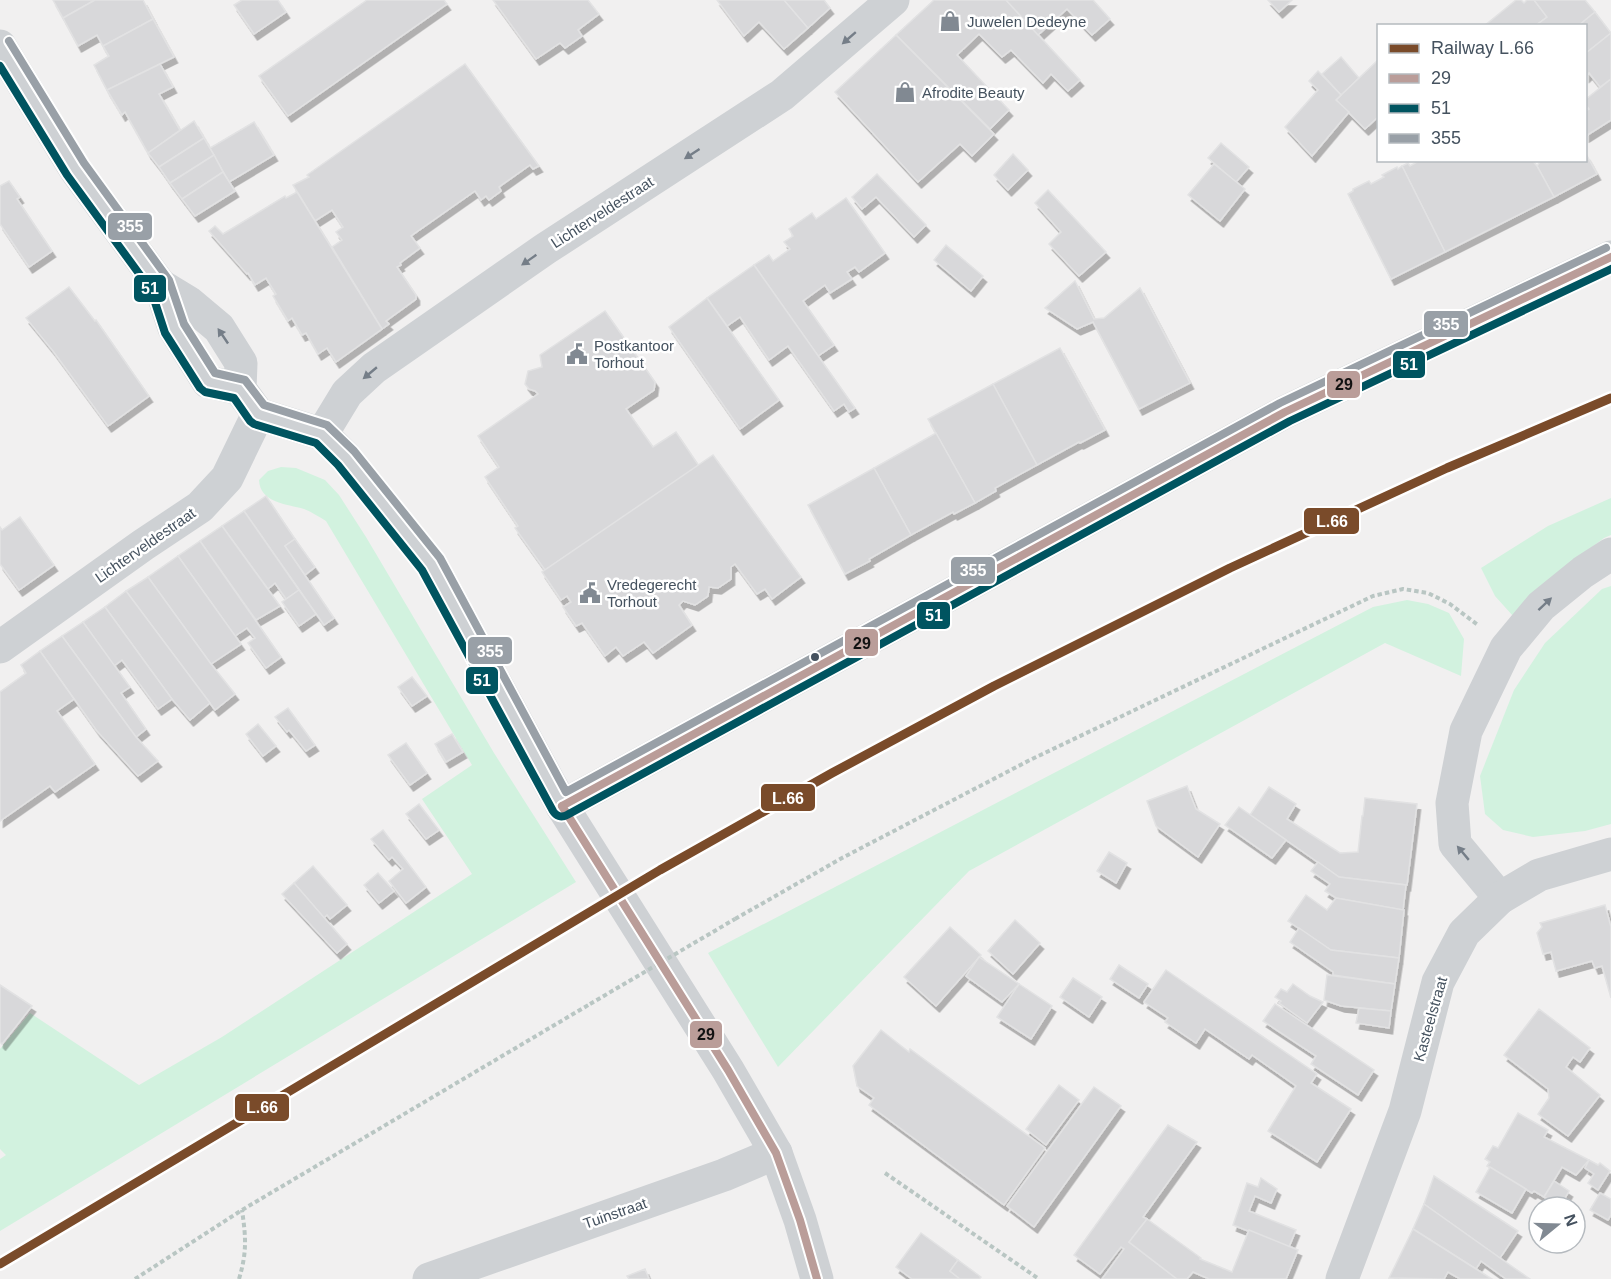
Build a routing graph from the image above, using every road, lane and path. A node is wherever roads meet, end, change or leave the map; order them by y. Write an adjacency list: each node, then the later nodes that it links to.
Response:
1 (893, 0): 5 (street, Lichterveldestraat, one-way to 5)
2 (0, 46): 4 (street)
3 (1611, 257): 9 (street)
4 (249, 401): 5 (street); 7 (street, Lichterveldestraat)
5 (322, 434): 9 (street)
6 (1611, 554): 8 (street, one-way to 6)
7 (0, 647)
8 (1506, 648): 11 (street, one-way to 8); 14 (path, bridge)
9 (562, 806): 12 (street)
10 (1611, 854): 11 (street, Kasteelstraat)
11 (1500, 898): 20 (street, Kasteelstraat)
12 (777, 1153): 15 (street, Tuinstraat); 18 (street)
13 (885, 1173): 19 (path)
14 (242, 1210): 16 (path); 17 (path)
15 (446, 1276)
16 (135, 1279)
17 (239, 1279)
18 (818, 1279)
19 (1039, 1279)
20 (1342, 1279)

